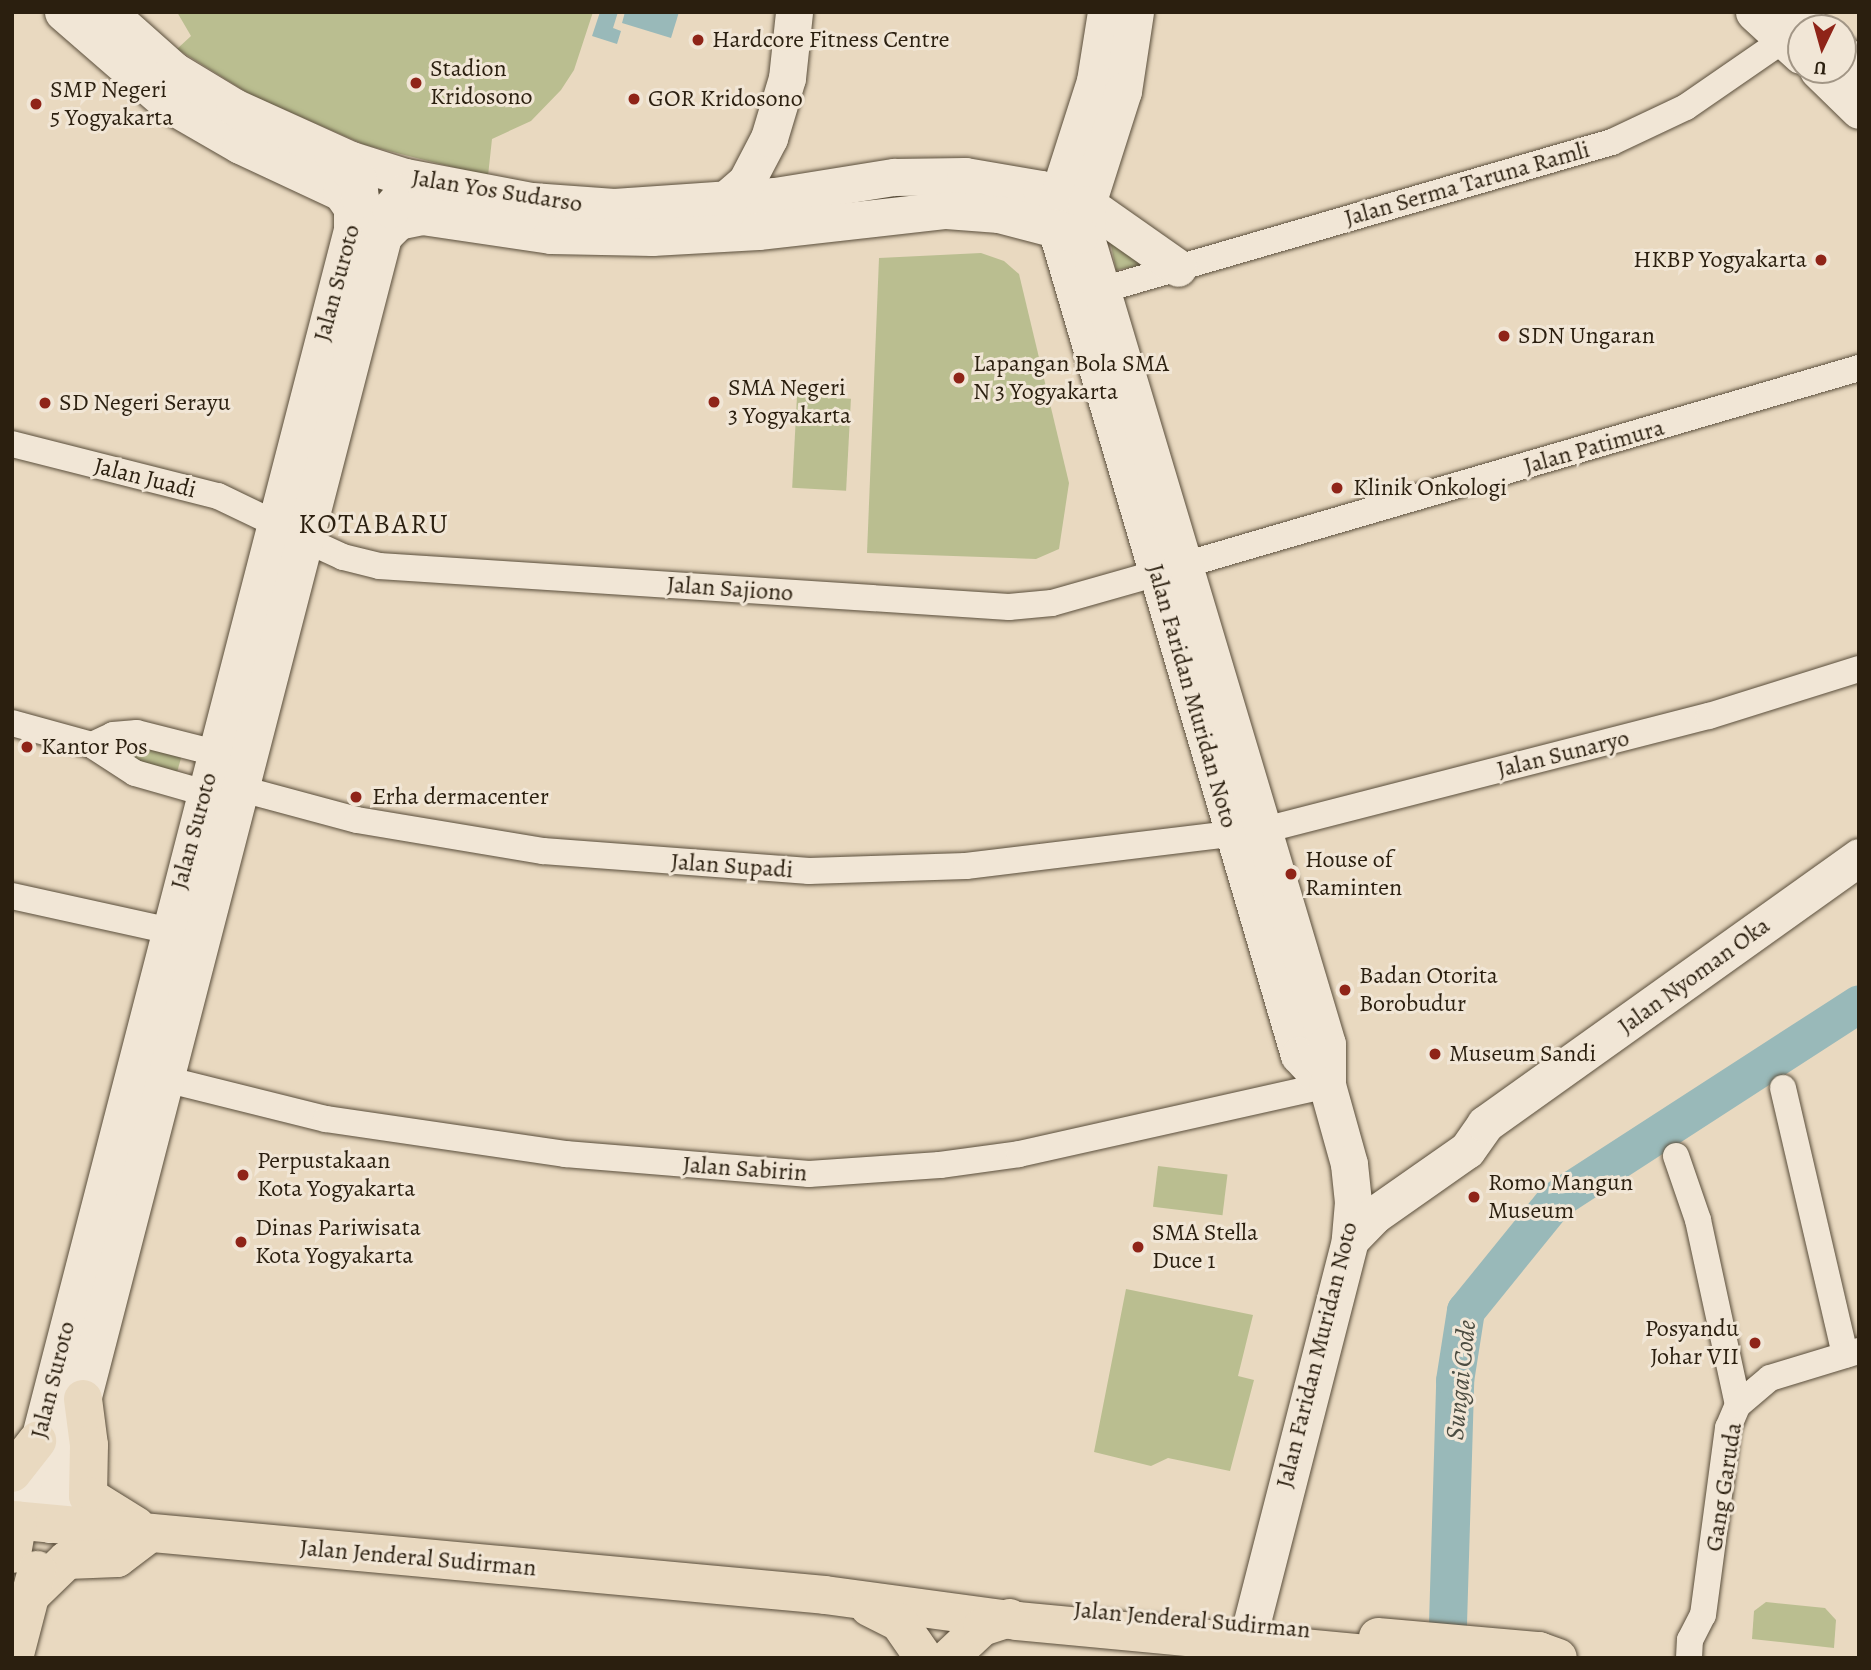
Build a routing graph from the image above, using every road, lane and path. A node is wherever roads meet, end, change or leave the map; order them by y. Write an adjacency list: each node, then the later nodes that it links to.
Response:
1 (63, 12): 13 (main road)
2 (108, 12): 8 (main road, Jalan Yos Sudarso)
3 (793, 12): 10 (main road)
4 (1754, 12): 6 (main road)
5 (1119, 23): 11 (main road)
6 (1787, 26)
7 (1787, 41): 14 (street, Jalan Serma Taruna Ramli)
8 (332, 153): 9 (main road, Jalan Yos Sudarso); 13 (main road, Jalan Suroto)
9 (434, 183): 12 (main road, Jalan Yos Sudarso); 13 (main road, Jalan Suroto)
10 (724, 201): 11 (main road); 12 (main road, Jalan Yos Sudarso)
11 (1072, 216): 12 (main road); 14 (main road); 15 (main road, Jalan Faridan Muridan Noto)
12 (552, 220): 13 (main road)
13 (367, 232): 18 (main road, Jalan Suroto)
14 (1178, 268): 15 (street, Jalan Serma Taruna Ramli)
15 (1089, 294): 19 (main road, Jalan Faridan Muridan Noto)
16 (1853, 367): 19 (street, Jalan Patimura)
17 (12, 444): 18 (street, Jalan Juadi)
18 (289, 531): 19 (street, Jalan Sajiono); 23 (main road, Jalan Suroto)
19 (1170, 569): 24 (main road, Jalan Faridan Muridan Noto)
20 (1859, 669): 24 (street, Jalan Sunaryo)
21 (12, 723): 22 (street)
22 (92, 745): 23 (street); 23 (street)
23 (227, 779): 24 (street, Jalan Supadi); 29 (main road, Jalan Suroto); 30 (main road, Jalan Suroto)
24 (1247, 831): 31 (main road, Jalan Faridan Muridan Noto)
25 (1859, 856): 28 (main road, Jalan Nyoman Oka)
26 (1859, 886): 28 (main road, Jalan Nyoman Oka)
27 (12, 896): 29 (street)
28 (1818, 901): 34 (main road, Jalan Nyoman Oka)
29 (167, 930): 30 (main road, Jalan Suroto)
30 (147, 1074): 31 (street, Jalan Sabirin); 36 (main road, Jalan Suroto); 38 (main road, Jalan Suroto)
31 (1327, 1085): 34 (main road, Jalan Faridan Muridan Noto)
32 (1783, 1088): 35 (street)
33 (1676, 1156): 37 (street)
34 (1350, 1240): 47 (main road, Jalan Faridan Muridan Noto)
35 (1852, 1353): 37 (street, Gang Garuda)
36 (83, 1399): 40 (main road, Jalan Suroto); 41 (main road)
37 (1738, 1405): 54 (street, Gang Garuda)
38 (37, 1441): 39 (main road); 40 (main road, Jalan Suroto)
39 (12, 1473)
40 (23, 1530): 41 (main road, Jalan Jenderal Sudirman); 42 (main road)
41 (150, 1533): 42 (main road); 43 (main road, Jalan Jenderal Sudirman)
42 (31, 1595): 50 (main road)
43 (838, 1597): 44 (main road, Jalan Jenderal Sudirman); 51 (main road)
44 (964, 1606): 45 (main road, Jalan Jenderal Sudirman); 46 (main road, Jalan Jenderal Sudirman); 52 (main road)
45 (1059, 1607): 46 (main road); 47 (main road, Jalan Jenderal Sudirman)
46 (1003, 1619): 48 (main road, Jalan Jenderal Sudirman); 52 (main road)
47 (1251, 1625): 48 (main road, Jalan Jenderal Sudirman)
48 (1308, 1639): 49 (main road, Jalan Jenderal Sudirman); 53 (main road, Jalan Jenderal Sudirman)
49 (1548, 1655)
50 (14, 1658)
51 (925, 1658)
52 (948, 1658)
53 (1409, 1658)
54 (1689, 1658)

